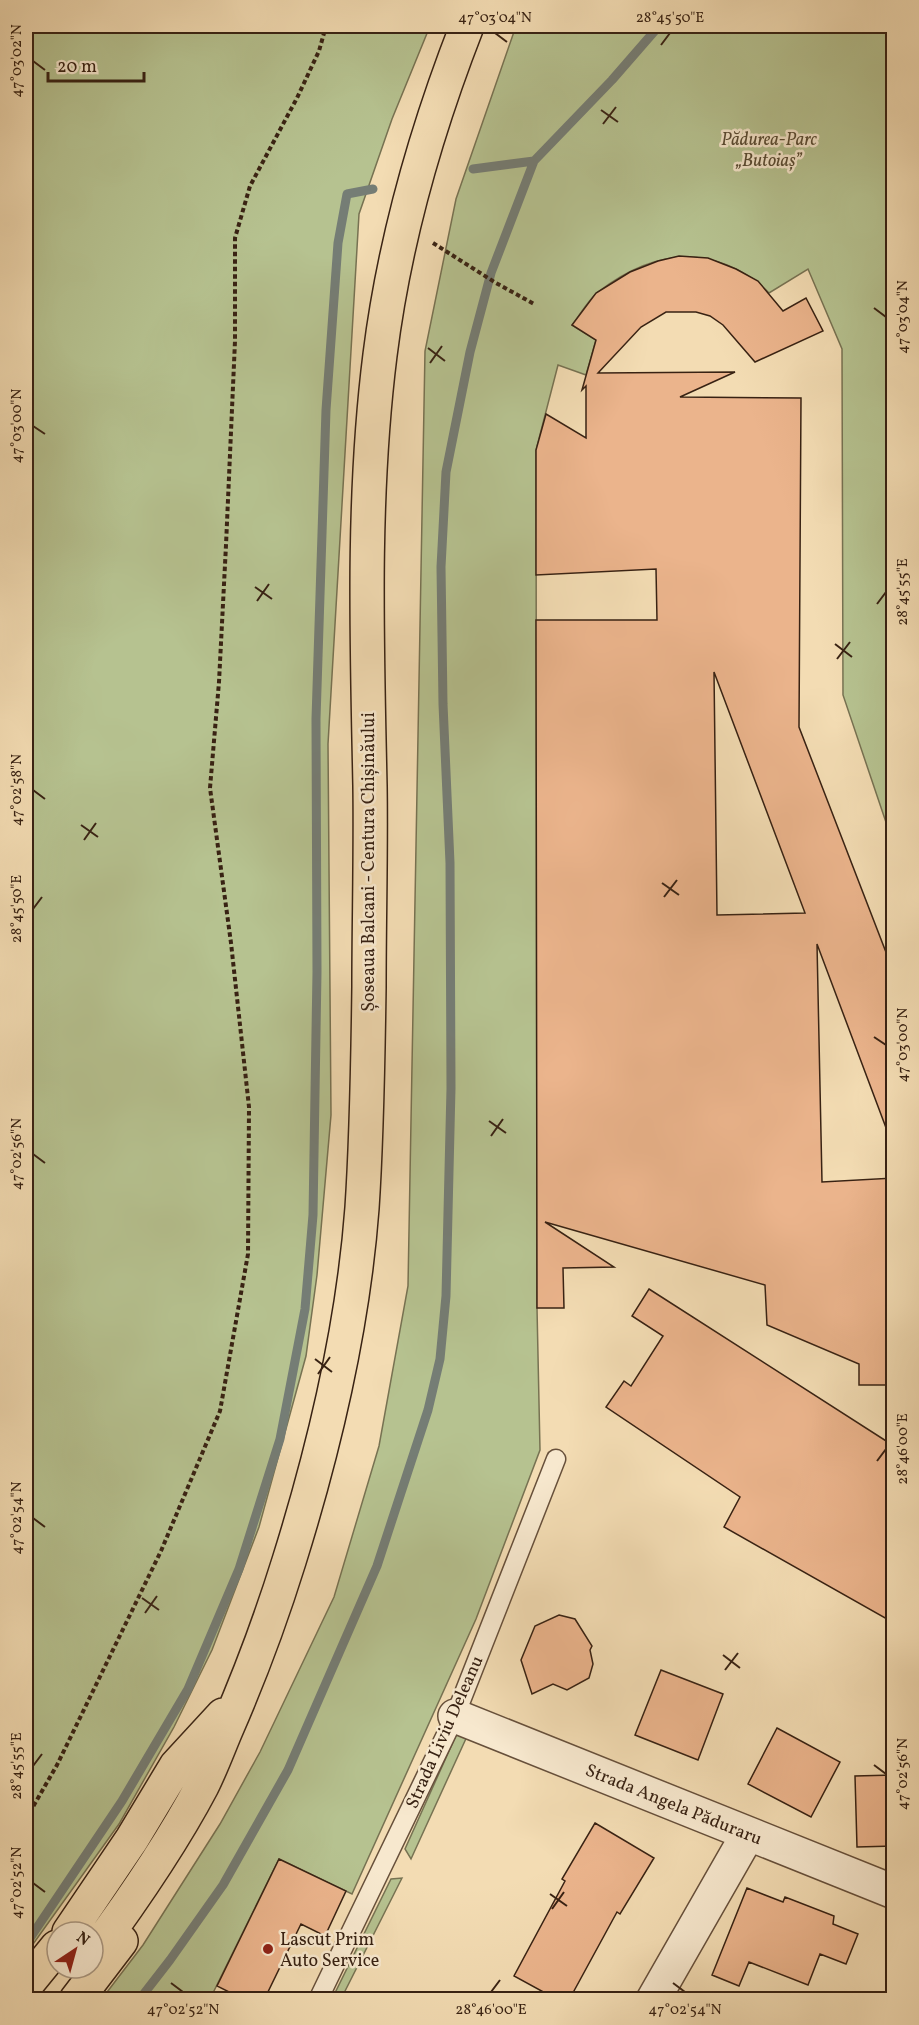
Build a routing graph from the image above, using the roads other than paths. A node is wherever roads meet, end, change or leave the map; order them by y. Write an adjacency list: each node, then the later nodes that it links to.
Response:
1 (467, 26): 3 (highway, Șoseaua Balcani - Centura Chișinăului)
2 (556, 1459): 4 (lane, Strada Liviu Deleanu)
3 (242, 1694): 7 (highway, Șoseaua Balcani - Centura Chișinăului); 8 (highway); 9 (highway, Șoseaua Balcani - Centura Chișinăului); 16 (highway)
4 (455, 1716): 5 (street, Strada Angela Păduraru); 17 (lane, Strada Liviu Deleanu)
5 (748, 1834): 6 (street, Strada Angela Păduraru); 18 (street)
6 (894, 1892)
7 (77, 1920)
8 (96, 1920)
9 (105, 1937)
10 (45, 1962): 13 (highway)
11 (52, 1980): 14 (highway)
12 (73, 1980): 15 (highway)
13 (26, 1985)
14 (36, 2000)
15 (57, 2000)
16 (76, 2000)
17 (318, 2000)
18 (654, 2000)

